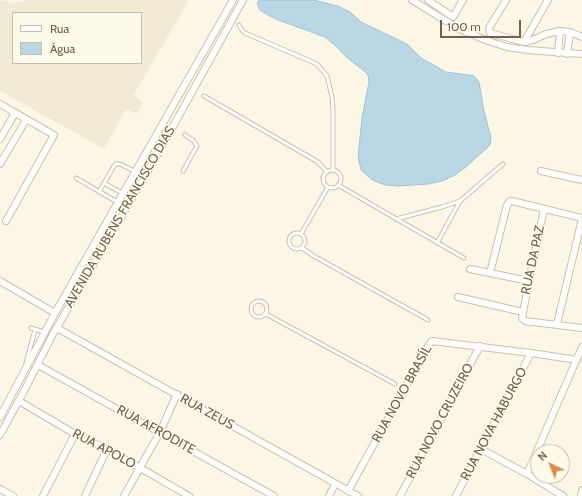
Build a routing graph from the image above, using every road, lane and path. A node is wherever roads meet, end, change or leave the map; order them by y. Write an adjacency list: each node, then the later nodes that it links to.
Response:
1 (232, 0): 27 (street, AVENIDA RUBENS FRANCISCO DIAS)
2 (243, 0): 59 (street, AVENIDA RUBENS FRANCISCO DIAS)
3 (412, 0): 15 (street)
4 (428, 0): 5 (street)
5 (463, 0)
6 (506, 0): 14 (street)
7 (548, 0): 9 (street)
8 (239, 25): 26 (lane)
9 (533, 27): 12 (street); 14 (street)
10 (560, 31): 11 (street); 12 (street); 15 (street)
11 (570, 32): 13 (street); 16 (street)
12 (542, 36): 14 (street)
13 (582, 37)
14 (524, 42)
15 (558, 52): 16 (street)
16 (567, 54): 17 (street)
17 (582, 54)
18 (204, 96): 30 (lane)
19 (0, 104): 20 (street)
20 (15, 113): 21 (street); 23 (street)
21 (26, 120): 24 (street); 43 (street)
22 (185, 135): 28 (lane)
23 (0, 140)
24 (0, 164)
25 (503, 164): 38 (lane)
26 (333, 170): 30 (lane); 34 (lane)
27 (134, 171): 33 (lane); 37 (street, AVENIDA RUBENS FRANCISCO DIAS)
28 (183, 171)
29 (541, 171): 32 (street)
30 (327, 172): 35 (lane)
31 (76, 178): 36 (lane)
32 (582, 180)
33 (104, 183): 36 (lane); 37 (lane)
34 (338, 185): 35 (lane); 41 (lane)
35 (328, 186): 44 (lane)
36 (99, 192): 39 (lane)
37 (122, 193): 39 (street, AVENIDA RUBENS FRANCISCO DIAS)
38 (460, 201): 41 (lane); 45 (lane)
39 (117, 202): 53 (street, AVENIDA RUBENS FRANCISCO DIAS)
40 (544, 209): 42 (street); 49 (street); 50 (street, RUA DA PAZ)
41 (396, 219): 45 (lane)
42 (582, 219): 57 (street)
43 (6, 221)
44 (301, 234): 46 (lane); 46 (lane)
45 (437, 243): 47 (lane)
46 (302, 248): 56 (lane)
47 (464, 258)
48 (470, 269): 49 (street)
49 (490, 273): 50 (street)
50 (529, 281): 54 (street, RUA DA PAZ)
51 (0, 282): 53 (street)
52 (458, 297): 54 (street)
53 (55, 312): 62 (street, AVENIDA RUBENS FRANCISCO DIAS)
54 (522, 312): 57 (street)
55 (266, 314): 55 (lane); 69 (lane)
56 (428, 320)
57 (557, 324): 60 (street)
58 (31, 328): 61 (lane)
59 (57, 328): 67 (street, AVENIDA RUBENS FRANCISCO DIAS); 70 (street, RUA ZEUS)
60 (582, 328)
61 (35, 330): 62 (lane); 68 (lane)
62 (44, 332): 68 (street, AVENIDA RUBENS FRANCISCO DIAS)
63 (480, 346): 65 (street, RUA NOVO BRASÍL); 83 (street, RUA NOVO BRASÍL); 92 (street, RUA NOVO CRUZEIRO)
64 (582, 347): 66 (street)
65 (531, 353): 66 (street, RUA NOVO BRASÍL); 77 (street, RUA NOVA HABURGO)
66 (577, 360): 79 (street)
67 (38, 364): 71 (street, AVENIDA RUBENS FRANCISCO DIAS); 73 (street, RUA AFRODITE)
68 (23, 375): 72 (street, AVENIDA RUBENS FRANCISCO DIAS)
69 (394, 384)
70 (176, 394): 73 (street); 80 (street, RUA ZEUS)
71 (19, 401): 74 (street, RUA APOLO); 75 (street, AVENIDA RUBENS FRANCISCO DIAS)
72 (0, 417)
73 (160, 432): 78 (street); 89 (street, RUA AFRODITE)
74 (75, 434): 76 (street, RUA APOLO); 85 (street)
75 (0, 435)
76 (108, 449): 78 (street, RUA APOLO); 86 (street)
77 (481, 449): 79 (street); 93 (street, RUA NOVA HABURGO)
78 (140, 468): 87 (street); 88 (street, RUA APOLO)
79 (526, 474): 94 (street)
80 (336, 484): 83 (street, RUA ZEUS); 90 (street)
81 (0, 488): 84 (street)
82 (582, 490): 95 (street)
83 (348, 491): 91 (street, RUA ZEUS)
84 (13, 496)
85 (43, 496)
86 (85, 496)
87 (124, 496)
88 (189, 496)
89 (274, 496)
90 (329, 496)
91 (358, 496)
92 (400, 496)
93 (456, 496)
94 (563, 496)
95 (581, 496)

